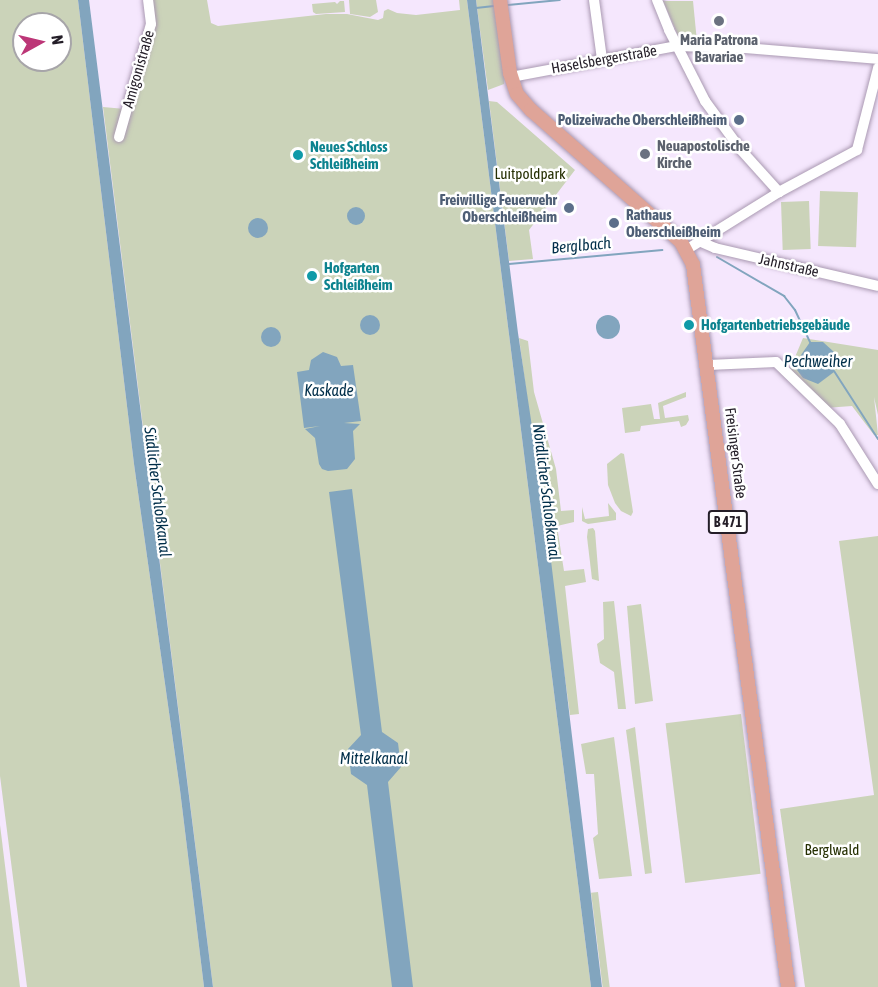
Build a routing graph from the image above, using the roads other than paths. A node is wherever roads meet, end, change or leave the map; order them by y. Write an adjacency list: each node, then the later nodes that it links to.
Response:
1 (148, 0): 10 (street, Amigonistraße)
2 (500, 0): 9 (main road, Freisinger Straße / B 471)
3 (594, 0): 6 (street)
4 (657, 0): 5 (street)
5 (677, 46): 6 (street, Haselsbergerstraße); 7 (street, Haselsbergerstraße); 11 (street)
6 (602, 59): 9 (street, Haselsbergerstraße)
7 (878, 59)
8 (878, 68): 11 (street)
9 (511, 77): 13 (main road, Freisinger Straße / B 471)
10 (118, 137)
11 (778, 192): 12 (street)
12 (701, 242): 13 (street); 14 (street, Jahnstraße)
13 (686, 250): 15 (main road, Freisinger Straße / B 471)
14 (878, 286)
15 (708, 365): 16 (street); 17 (main road, Freisinger Straße / B 471)
16 (878, 484)
17 (788, 987)

